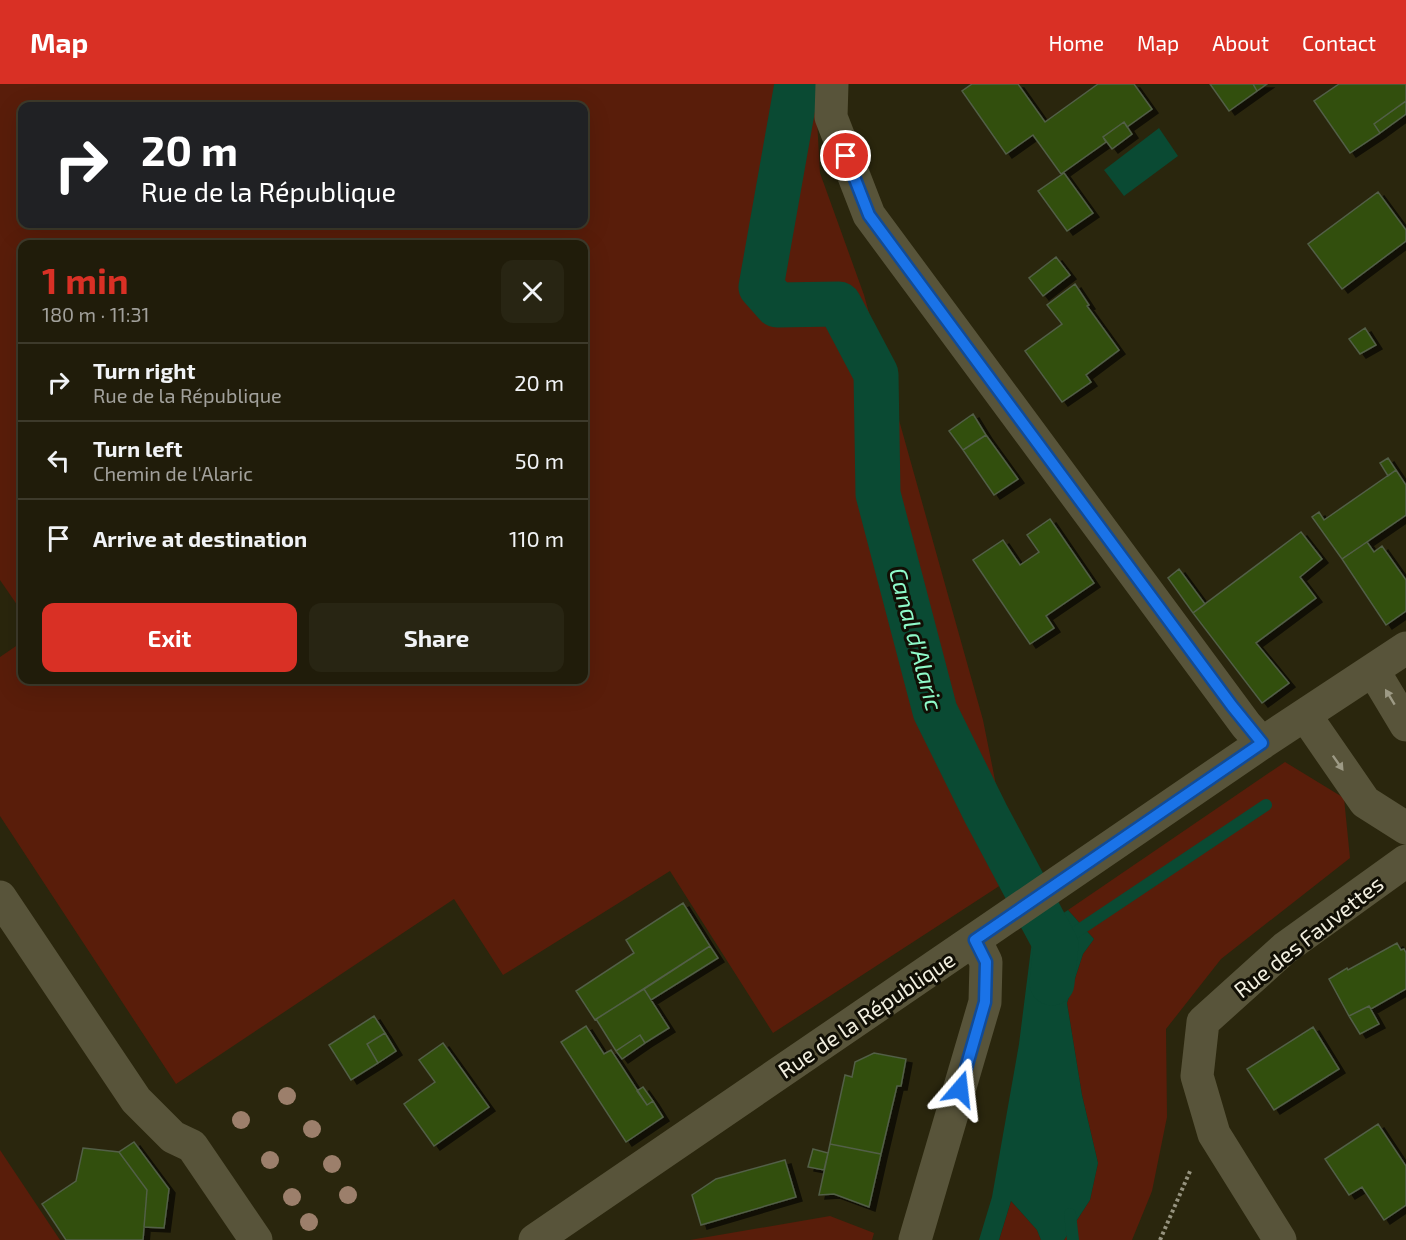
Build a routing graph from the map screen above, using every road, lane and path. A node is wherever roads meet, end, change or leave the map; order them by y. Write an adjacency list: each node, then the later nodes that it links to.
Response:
1 (832, 84): 6 (street)
2 (1406, 648): 3 (street, Rue de la République)
3 (1373, 670): 4 (street, Rue de la République); 5 (street, one-way to 3)
4 (1305, 715): 6 (street, Rue de la République); 7 (street, one-way to 7)
5 (1406, 724)
6 (1262, 743): 10 (street, Rue de la République)
7 (1406, 828)
8 (1406, 861): 11 (street, Rue des Fauvettes)
9 (0, 897): 12 (street)
10 (987, 931): 13 (street, Rue de la République); 14 (street)
11 (1214, 1134): 15 (path); 16 (street, Rue des Fauvettes)
12 (256, 1240)
13 (535, 1240)
14 (915, 1240)
15 (1160, 1240)
16 (1280, 1240)

